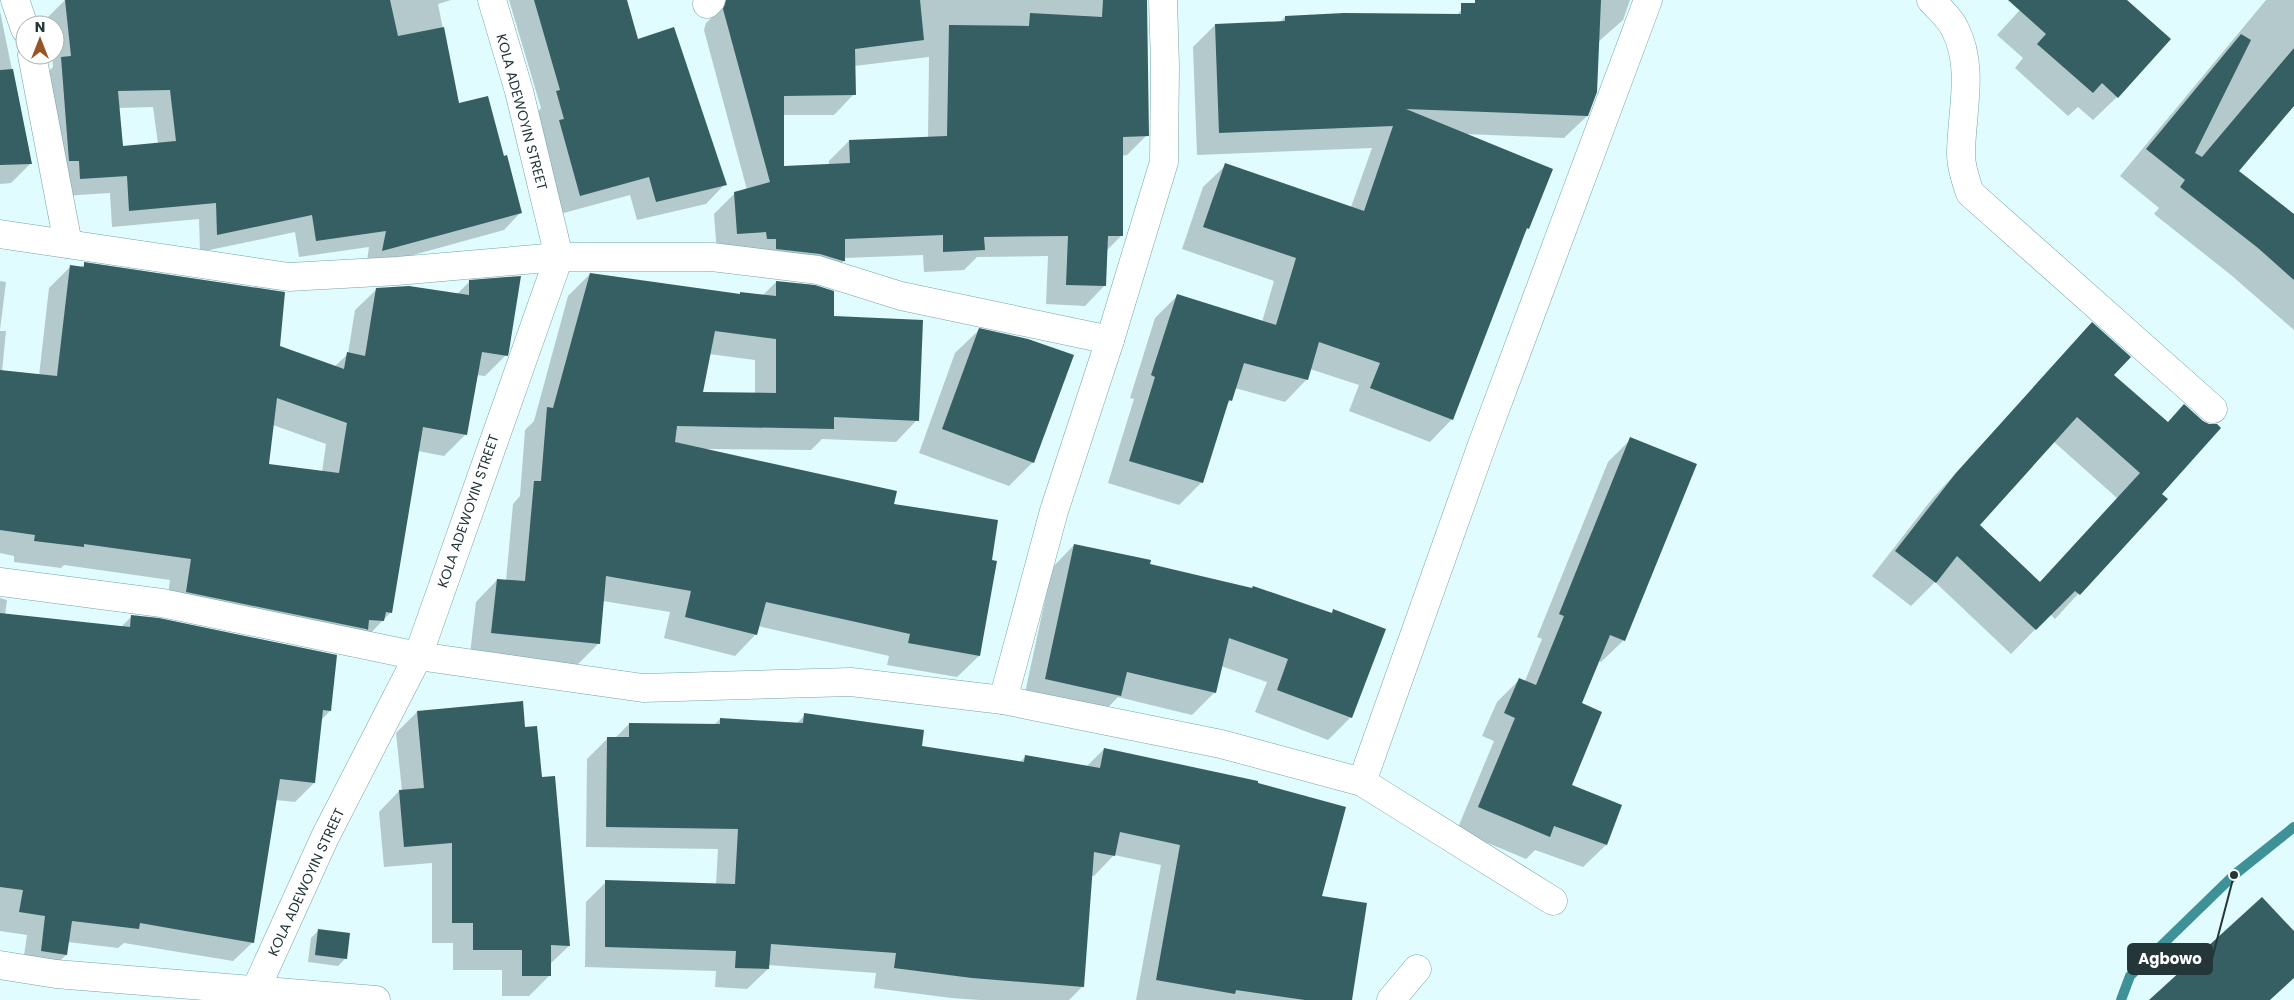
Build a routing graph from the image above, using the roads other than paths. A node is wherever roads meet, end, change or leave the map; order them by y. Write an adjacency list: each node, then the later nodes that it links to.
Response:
1 (15, 0): 6 (street)
2 (492, 0): 10 (street, KOLA ADEWOYIN STREET)
3 (1163, 0): 11 (street)
4 (1648, 0): 16 (street)
5 (1930, 0): 12 (street)
6 (20, 15)
7 (34, 65): 9 (street)
8 (0, 234): 9 (street)
9 (68, 244): 10 (street)
10 (559, 257): 11 (street); 14 (street, KOLA ADEWOYIN STREET)
11 (1110, 340): 15 (street)
12 (2213, 409)
13 (0, 582): 14 (street)
14 (418, 656): 15 (street); 20 (street, KOLA ADEWOYIN STREET)
15 (1003, 700): 16 (street)
16 (1362, 782): 17 (street)
17 (1553, 901)
18 (0, 965): 20 (street)
19 (1417, 969): 22 (street)
20 (252, 996): 21 (street)
21 (376, 1000)
22 (1391, 1000)

